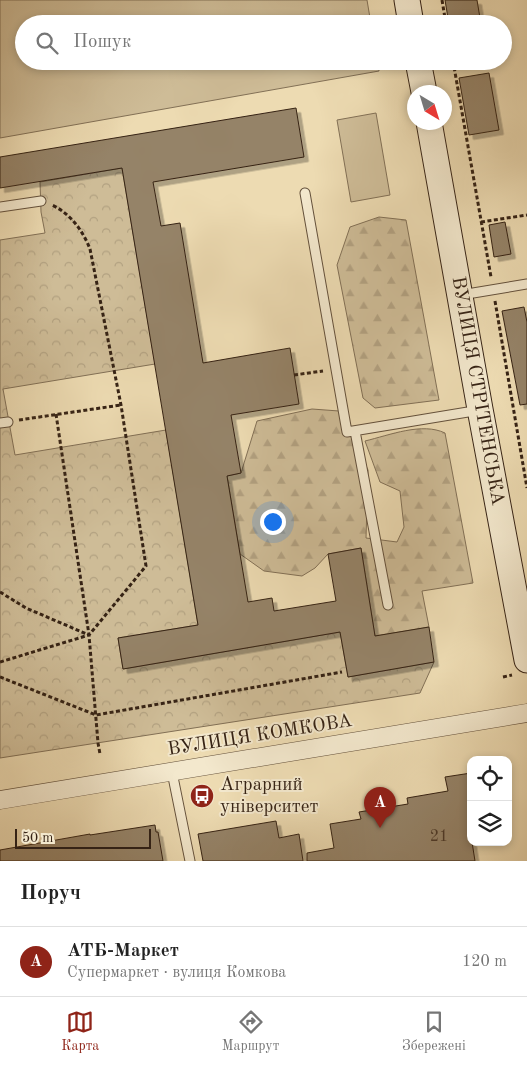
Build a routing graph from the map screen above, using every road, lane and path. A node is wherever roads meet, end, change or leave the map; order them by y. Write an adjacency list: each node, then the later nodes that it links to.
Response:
1 (407, 0): 3 (main road)
2 (442, 0): 4 (path)
3 (410, 15)
4 (444, 15)
5 (420, 70): 6 (main road)
6 (423, 85)
7 (430, 130): 14 (main road, ВУЛИЦЯ СТРІТЕНСЬКА)
8 (305, 193): 15 (lane)
9 (41, 201): 10 (lane); 17 (path)
10 (0, 207)
11 (527, 216): 12 (path)
12 (481, 222)
13 (527, 284): 14 (lane)
14 (460, 296): 18 (main road, ВУЛИЦЯ СТРІТЕНСЬКА)
15 (336, 369): 16 (path); 21 (lane)
16 (294, 376)
17 (121, 404): 19 (path); 24 (path)
18 (480, 410): 21 (lane); 25 (main road, ВУЛИЦЯ СТРІТЕНСЬКА)
19 (56, 414): 20 (path); 24 (path)
20 (4, 422)
21 (355, 431): 23 (lane)
22 (0, 592): 24 (path)
23 (388, 605)
24 (89, 635): 26 (path); 30 (path)
25 (527, 660)
26 (0, 662)
27 (342, 672): 30 (path)
28 (0, 677): 30 (path)
29 (527, 713): 32 (street, ВУЛИЦЯ КОМКОВА)
30 (96, 715): 31 (path)
31 (100, 754)
32 (172, 772): 33 (street, ВУЛИЦЯ КОМКОВА); 34 (lane)
33 (0, 800)
34 (190, 861)

